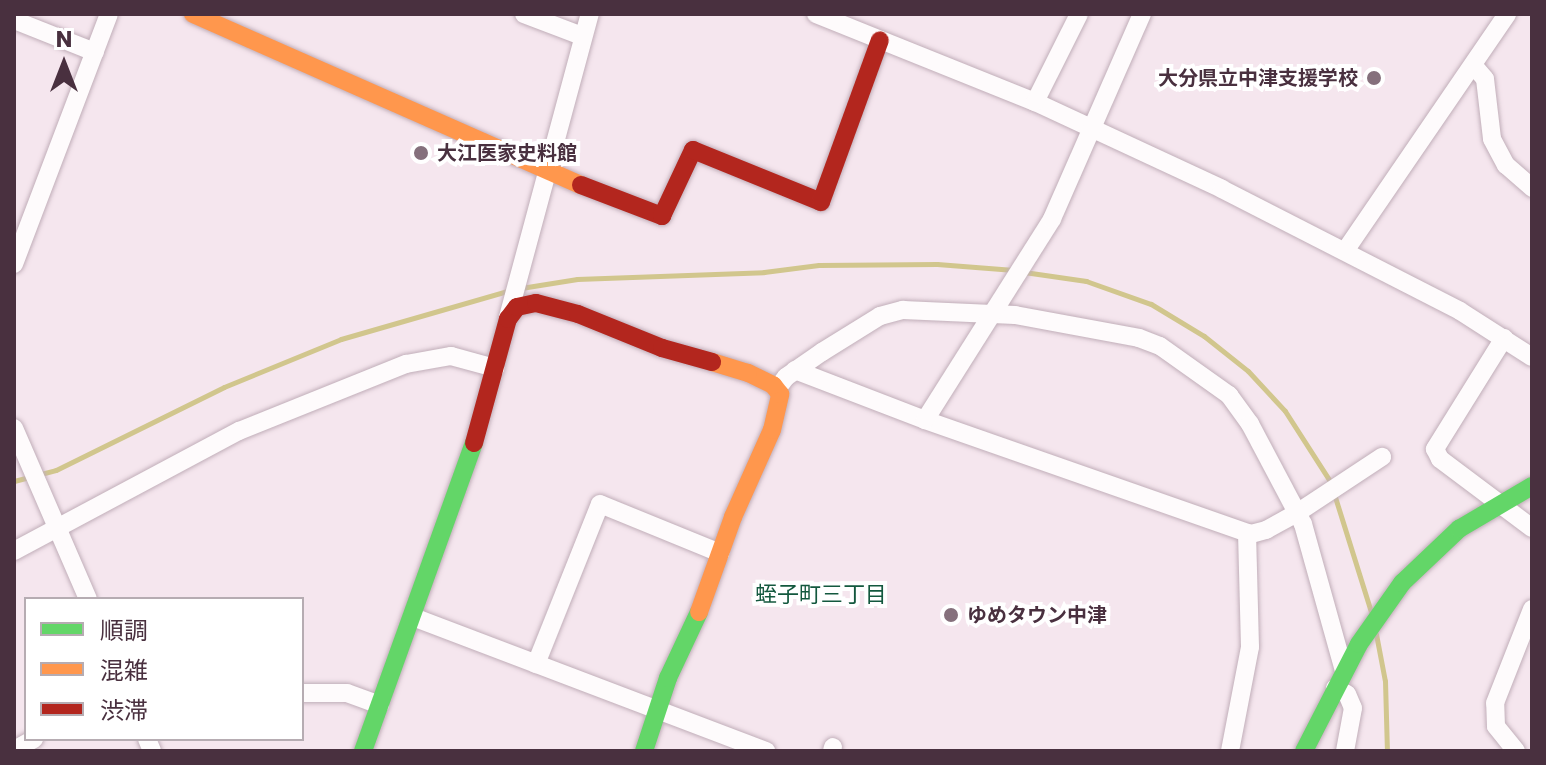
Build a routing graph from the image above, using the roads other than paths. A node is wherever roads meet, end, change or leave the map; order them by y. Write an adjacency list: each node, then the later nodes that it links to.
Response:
1 (109, 14): 12 (street)
2 (193, 14): 16 (street)
3 (524, 14): 10 (street)
4 (590, 14): 10 (street)
5 (816, 14): 11 (street)
6 (1079, 14): 14 (street)
7 (1142, 14): 15 (street)
8 (1507, 14): 13 (street)
9 (14, 20): 12 (street)
10 (582, 36): 16 (street)
11 (880, 40): 14 (street); 16 (street)
12 (95, 52): 19 (street)
13 (1473, 65): 17 (street); 18 (street)
14 (1035, 102): 15 (street)
15 (1092, 130): 18 (street); 20 (street)
16 (545, 172): 21 (street)
17 (1532, 188)
18 (1345, 251): 22 (street)
19 (14, 264)
20 (991, 313): 25 (street); 27 (street); 32 (street)
21 (506, 324): 24 (street); 26 (street)
22 (1504, 338): 23 (street); 31 (street)
23 (1532, 357)
24 (495, 368): 33 (street); 40 (street)
25 (795, 370): 26 (street); 27 (street)
26 (777, 389): 37 (street)
27 (925, 420): 35 (street)
28 (14, 428): 33 (street)
29 (1382, 457): 32 (street)
30 (1532, 486): 31 (street)
31 (1498, 503): 34 (street); 42 (street)
32 (1297, 513): 35 (street); 42 (street)
33 (57, 526): 36 (street); 38 (street)
34 (1532, 528)
35 (1247, 533): 49 (street)
36 (14, 551)
37 (720, 553): 41 (street); 45 (street)
38 (87, 597)
39 (1532, 609): 52 (street)
40 (413, 617): 41 (street); 44 (street)
41 (536, 664): 45 (street)
42 (1340, 680): 50 (street); 51 (street)
43 (304, 693): 44 (street)
44 (380, 705): 46 (street)
45 (657, 711): 47 (street); 48 (street)
46 (363, 751)
47 (644, 751)
48 (766, 751)
49 (1230, 751)
50 (1304, 751)
51 (1345, 751)
52 (1516, 751)

